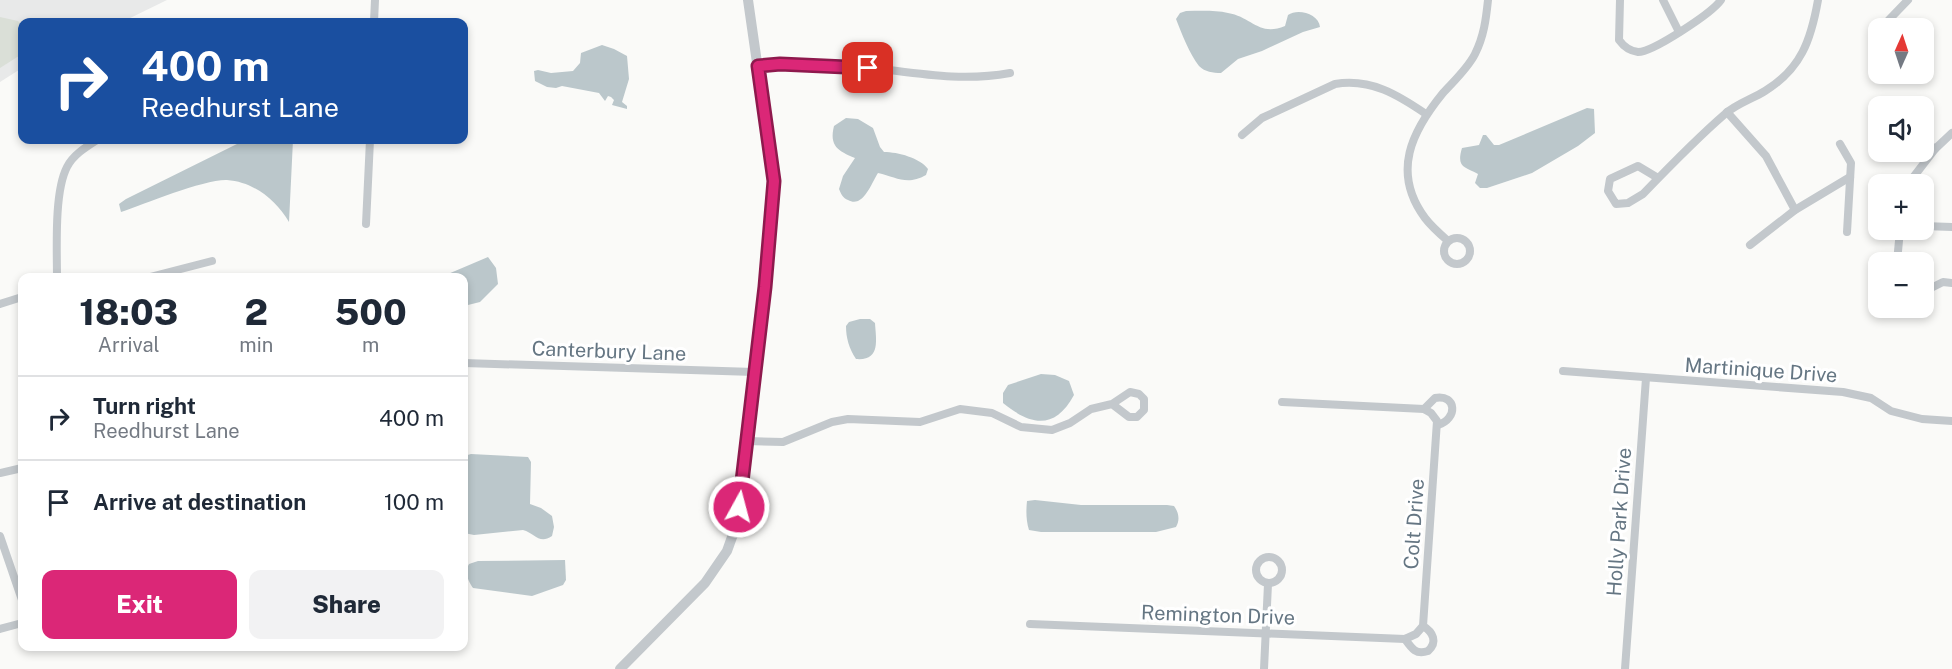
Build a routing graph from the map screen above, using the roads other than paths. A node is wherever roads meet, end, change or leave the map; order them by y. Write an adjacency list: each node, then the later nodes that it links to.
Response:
1 (375, 0): 9 (street)
2 (748, 0): 12 (street)
3 (1488, 0): 15 (street)
4 (1620, 0): 11 (street)
5 (1663, 0): 11 (street)
6 (1721, 0): 11 (street)
7 (1818, 0): 14 (street)
8 (1908, 0): 10 (street)
9 (374, 18)
10 (1891, 18)
11 (1679, 32)
12 (758, 66): 13 (street); 41 (street)
13 (1010, 73)
14 (1727, 112): 24 (street); 25 (street)
15 (1426, 114): 17 (street); 30 (street)
16 (1952, 133): 21 (street)
17 (1242, 135)
18 (92, 144): 33 (street)
19 (370, 144): 26 (street)
20 (1840, 144): 23 (street)
21 (1935, 149): 22 (street)
22 (1916, 174)
23 (1850, 177): 25 (street); 29 (street)
24 (1658, 178): 24 (street)
25 (1796, 210): 31 (street)
26 (366, 224)
27 (1934, 226): 28 (street)
28 (1952, 227)
29 (1847, 231)
30 (1448, 241)
31 (1750, 245)
32 (212, 261): 34 (street)
33 (57, 273)
34 (165, 273)
35 (1952, 283): 36 (street)
36 (1934, 286)
37 (18, 298): 38 (street)
38 (0, 304)
39 (468, 363): 41 (street, Canterbury Lane)
40 (1563, 371): 42 (street, Martinique Drive)
41 (754, 372): 48 (street)
42 (1646, 378): 46 (street, Martinique Drive); 62 (street, Holly Park Drive)
43 (1282, 402): 45 (street)
44 (1112, 404): 48 (street)
45 (1424, 409): 47 (street); 47 (street, Colt Drive)
46 (1952, 421)
47 (1438, 425): 56 (street, Colt Drive)
48 (746, 441): 60 (street)
49 (18, 469): 50 (street)
50 (0, 473)
51 (0, 536): 53 (street)
52 (1268, 584): 58 (street)
53 (18, 588)
54 (18, 624): 57 (street)
55 (1030, 624): 58 (street, Remington Drive)
56 (1423, 626): 59 (street); 59 (street, Colt Drive)
57 (0, 629)
58 (1266, 633): 59 (street, Remington Drive); 61 (street)
59 (1405, 639)
60 (620, 669)
61 (1264, 669)
62 (1625, 669)

